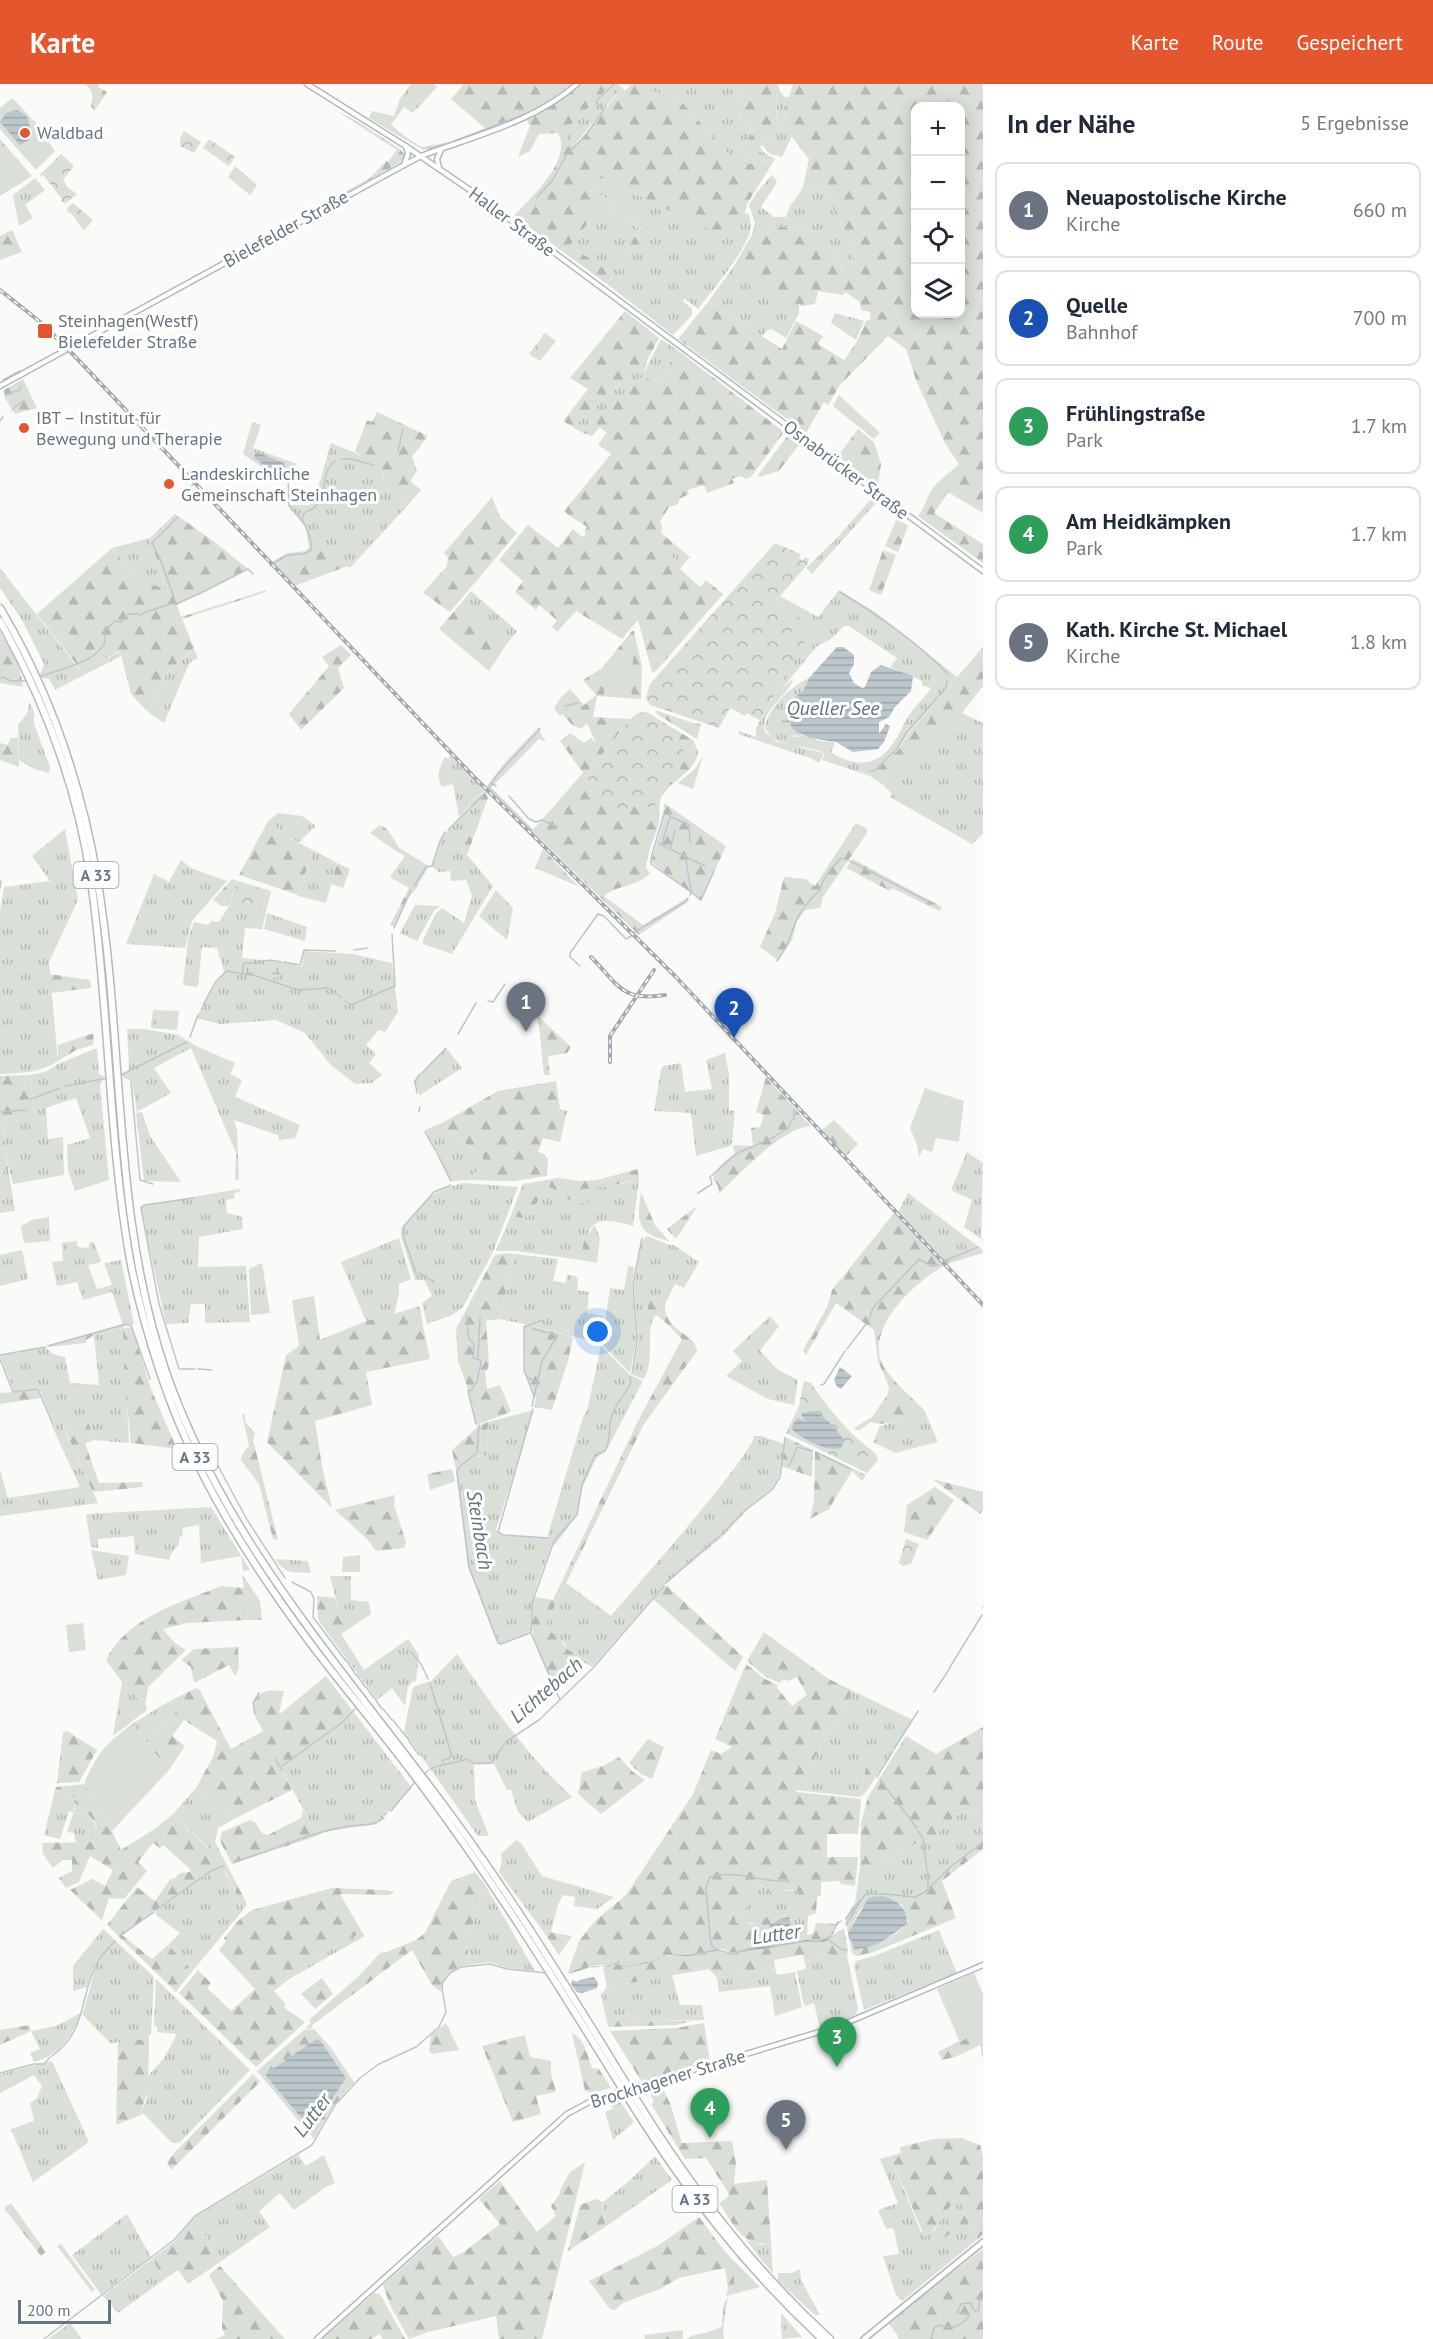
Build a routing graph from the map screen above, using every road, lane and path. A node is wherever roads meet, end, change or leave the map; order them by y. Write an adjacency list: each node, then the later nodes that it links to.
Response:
1 (307, 84): 3 (main road, Haller Straße)
2 (577, 84): 4 (main road, Bielefelder Straße)
3 (404, 144): 5 (main road, Haller Straße); 6 (main road)
4 (441, 149): 5 (main road, Bielefelder Straße); 7 (main road)
5 (421, 156): 6 (main road, Bielefelder Straße); 7 (main road, Haller Straße)
6 (404, 165): 9 (main road, Bielefelder Straße)
7 (439, 169): 8 (main road, Haller Straße)
8 (710, 369): 10 (main road, Osnabrücker Straße)
9 (0, 386)
10 (983, 571)
11 (0, 608): 13 (highway, A 33)
12 (0, 621): 13 (highway, A 33)
13 (32, 674): 15 (highway, A 33, bridge)
14 (983, 1965): 17 (main road, Brockhagener Straße)
15 (633, 2100): 18 (highway, A 33); 19 (highway, A 33)
16 (983, 2242): 20 (main road)
17 (317, 2339)
18 (822, 2339)
19 (830, 2339)
20 (864, 2339)

